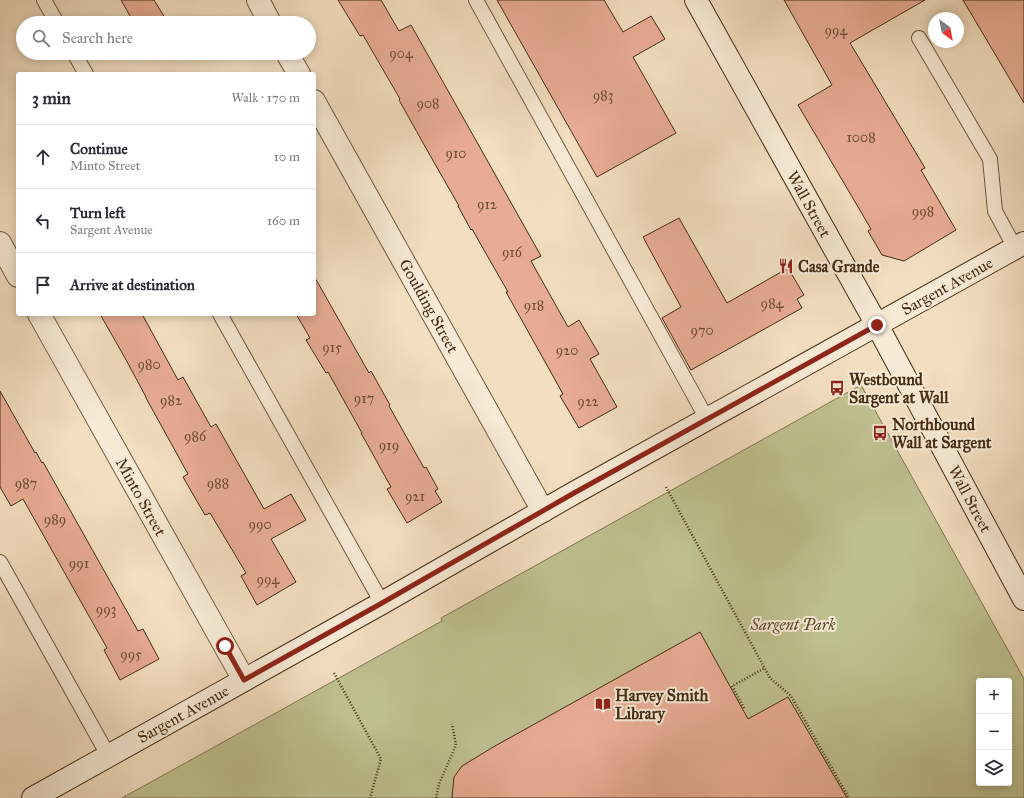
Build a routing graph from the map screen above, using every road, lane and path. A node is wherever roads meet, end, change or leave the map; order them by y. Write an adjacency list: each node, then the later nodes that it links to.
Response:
1 (44, 0): 5 (lane)
2 (258, 0): 6 (main road)
3 (476, 0): 19 (lane)
4 (696, 0): 18 (main road, Wall Street)
5 (53, 16)
6 (266, 16)
7 (919, 38): 14 (lane)
8 (78, 60): 10 (lane)
9 (291, 60): 11 (main road)
10 (85, 72)
11 (298, 72)
12 (316, 105): 21 (main road, Goulding Street)
13 (0, 243): 15 (main road)
14 (1019, 245): 18 (main road, Sargent Avenue)
15 (16, 272)
16 (40, 316): 27 (main road, Minto Street)
17 (221, 316): 24 (lane)
18 (877, 325): 19 (main road, Sargent Avenue); 23 (main road, Wall Street)
19 (707, 419): 21 (main road, Sargent Avenue)
20 (666, 486): 25 (path)
21 (544, 511): 24 (main road, Sargent Avenue)
22 (0, 562): 30 (lane)
23 (1024, 600)
24 (382, 603): 27 (main road, Sargent Avenue)
25 (765, 668): 28 (path); 34 (path)
26 (334, 673): 32 (path)
27 (244, 680): 30 (main road, Sargent Avenue)
28 (744, 708)
29 (452, 724): 33 (path)
30 (108, 756): 31 (main road, Sargent Avenue)
31 (33, 798)
32 (370, 798)
33 (436, 798)
34 (849, 798)

